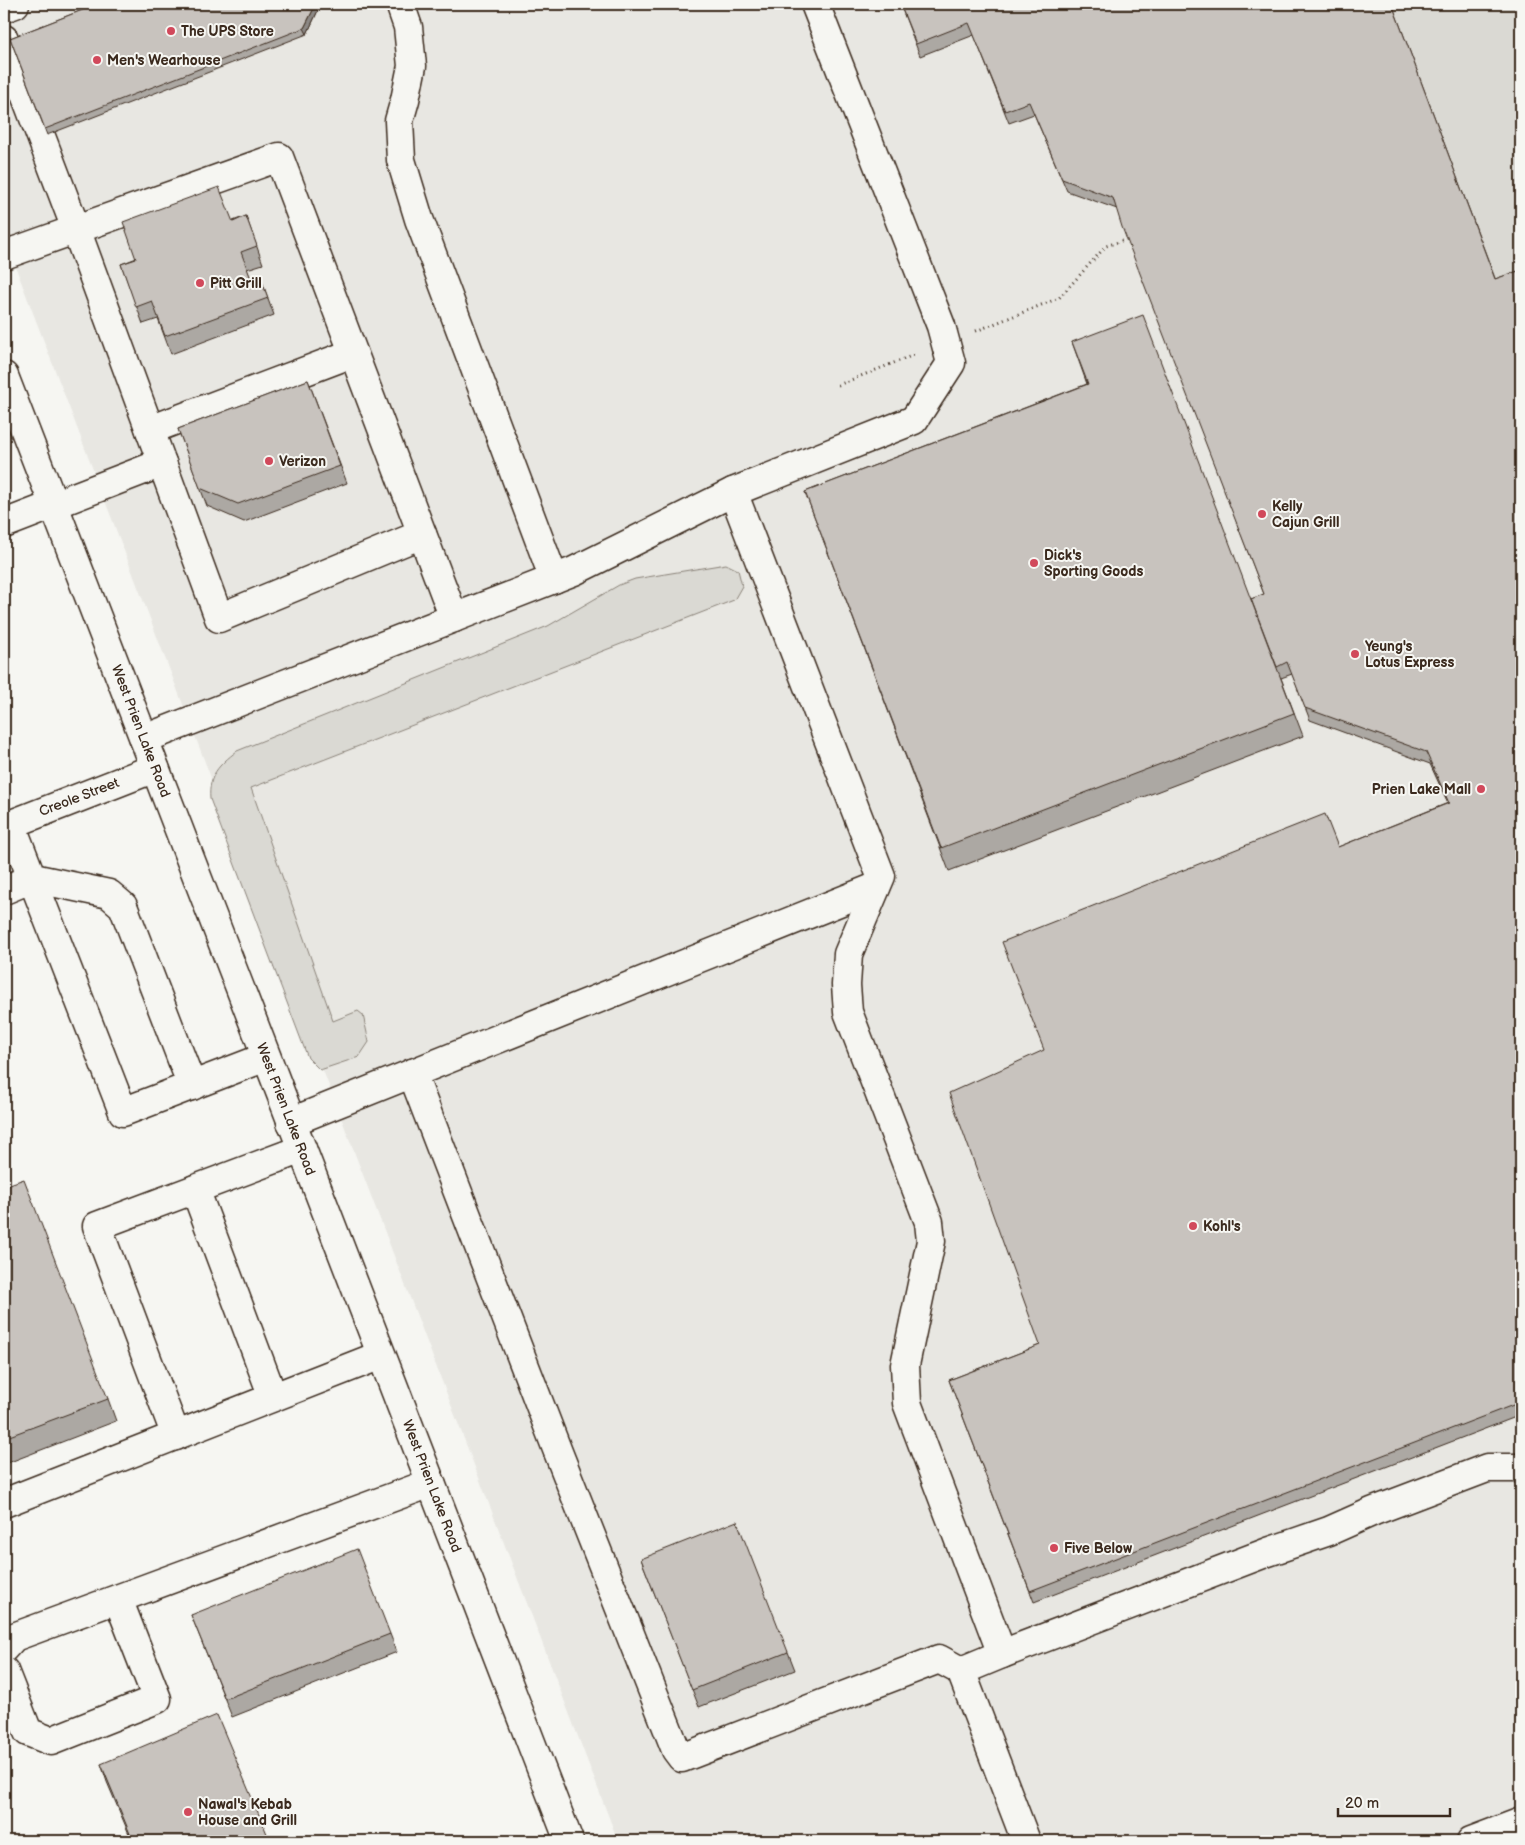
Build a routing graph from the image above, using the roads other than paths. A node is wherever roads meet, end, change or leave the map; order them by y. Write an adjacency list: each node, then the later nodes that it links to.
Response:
1 (15, 4): 4 (street)
2 (400, 4): 16 (street)
3 (816, 4): 12 (street)
4 (4, 8)
5 (4, 39): 6 (street)
6 (76, 229): 7 (street); 8 (street); 10 (street)
7 (4, 255)
8 (353, 352): 10 (street); 15 (street)
9 (4, 376): 13 (street, West Prien Lake Road)
10 (150, 430): 11 (street)
11 (162, 463): 13 (street); 15 (street)
12 (733, 492): 16 (street); 22 (street)
13 (53, 505): 14 (street); 18 (street, West Prien Lake Road)
14 (4, 524)
15 (422, 534): 17 (street)
16 (554, 579): 17 (street)
17 (454, 618): 18 (street)
18 (144, 739): 19 (street, West Prien Lake Road)
19 (155, 768): 20 (street, Creole Street); 24 (street, West Prien Lake Road)
20 (7, 825): 21 (street)
21 (33, 878): 23 (street); 26 (street); 26 (street)
22 (876, 887): 25 (street); 38 (street)
23 (4, 890)
24 (266, 1057): 26 (street); 27 (street, West Prien Lake Road)
25 (412, 1073): 27 (street); 40 (street)
26 (192, 1086)
27 (291, 1122): 28 (street, West Prien Lake Road)
28 (302, 1149): 29 (street); 30 (street, West Prien Lake Road)
29 (195, 1190): 31 (street); 32 (street)
30 (381, 1355): 31 (street); 34 (street, West Prien Lake Road)
31 (273, 1397): 32 (street)
32 (176, 1436): 35 (street)
33 (1521, 1468): 38 (street)
34 (431, 1483): 36 (street); 42 (street, West Prien Lake Road)
35 (4, 1503)
36 (118, 1599): 37 (street); 39 (street)
37 (4, 1648)
38 (1002, 1654): 40 (street)
39 (4, 1671)
40 (961, 1671): 43 (street)
41 (1521, 1822): 44 (street)
42 (569, 1841)
43 (1026, 1841)
44 (1471, 1841)

